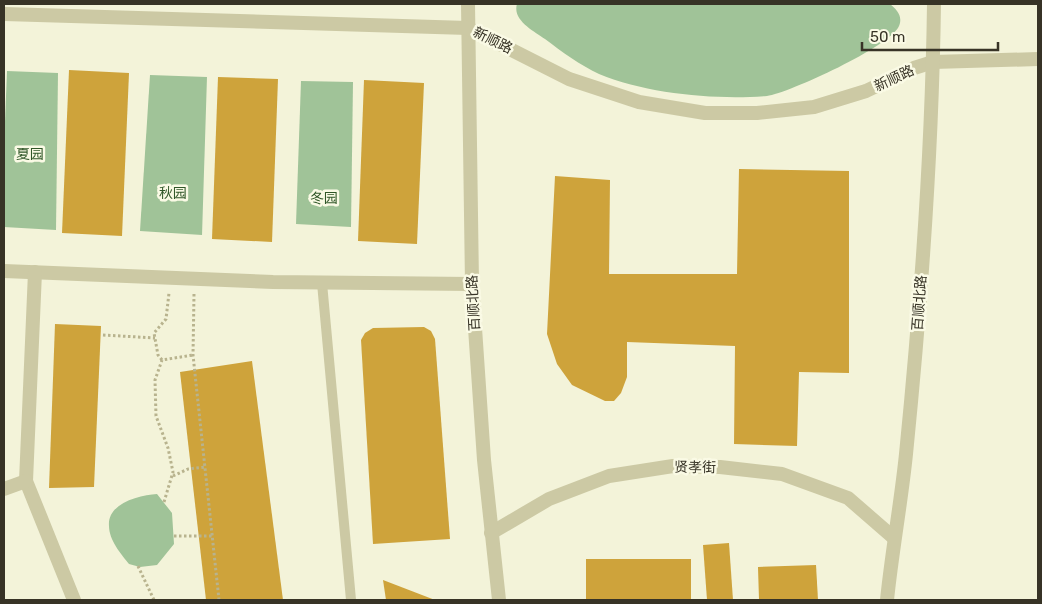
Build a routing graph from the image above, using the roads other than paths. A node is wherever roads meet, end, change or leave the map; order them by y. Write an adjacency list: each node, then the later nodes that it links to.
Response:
1 (468, 4): 4 (street, 百顺北路)
2 (934, 4): 6 (street, 百顺北路)
3 (4, 14): 4 (street, 新顺路)
4 (468, 28): 6 (street, 新顺路); 10 (street, 百顺北路)
5 (1038, 59): 6 (street, 新顺路)
6 (933, 62): 14 (street, 百顺北路)
7 (4, 271): 8 (street)
8 (35, 272): 9 (street); 11 (street)
9 (322, 283): 10 (street); 16 (lane)
10 (472, 284): 13 (street, 百顺北路)
11 (26, 481): 12 (street); 15 (street)
12 (4, 489)
13 (490, 533): 14 (street, 贤孝街); 17 (street, 百顺北路)
14 (894, 538): 18 (street, 百顺北路)
15 (74, 600)
16 (352, 600)
17 (499, 600)
18 (887, 600)

